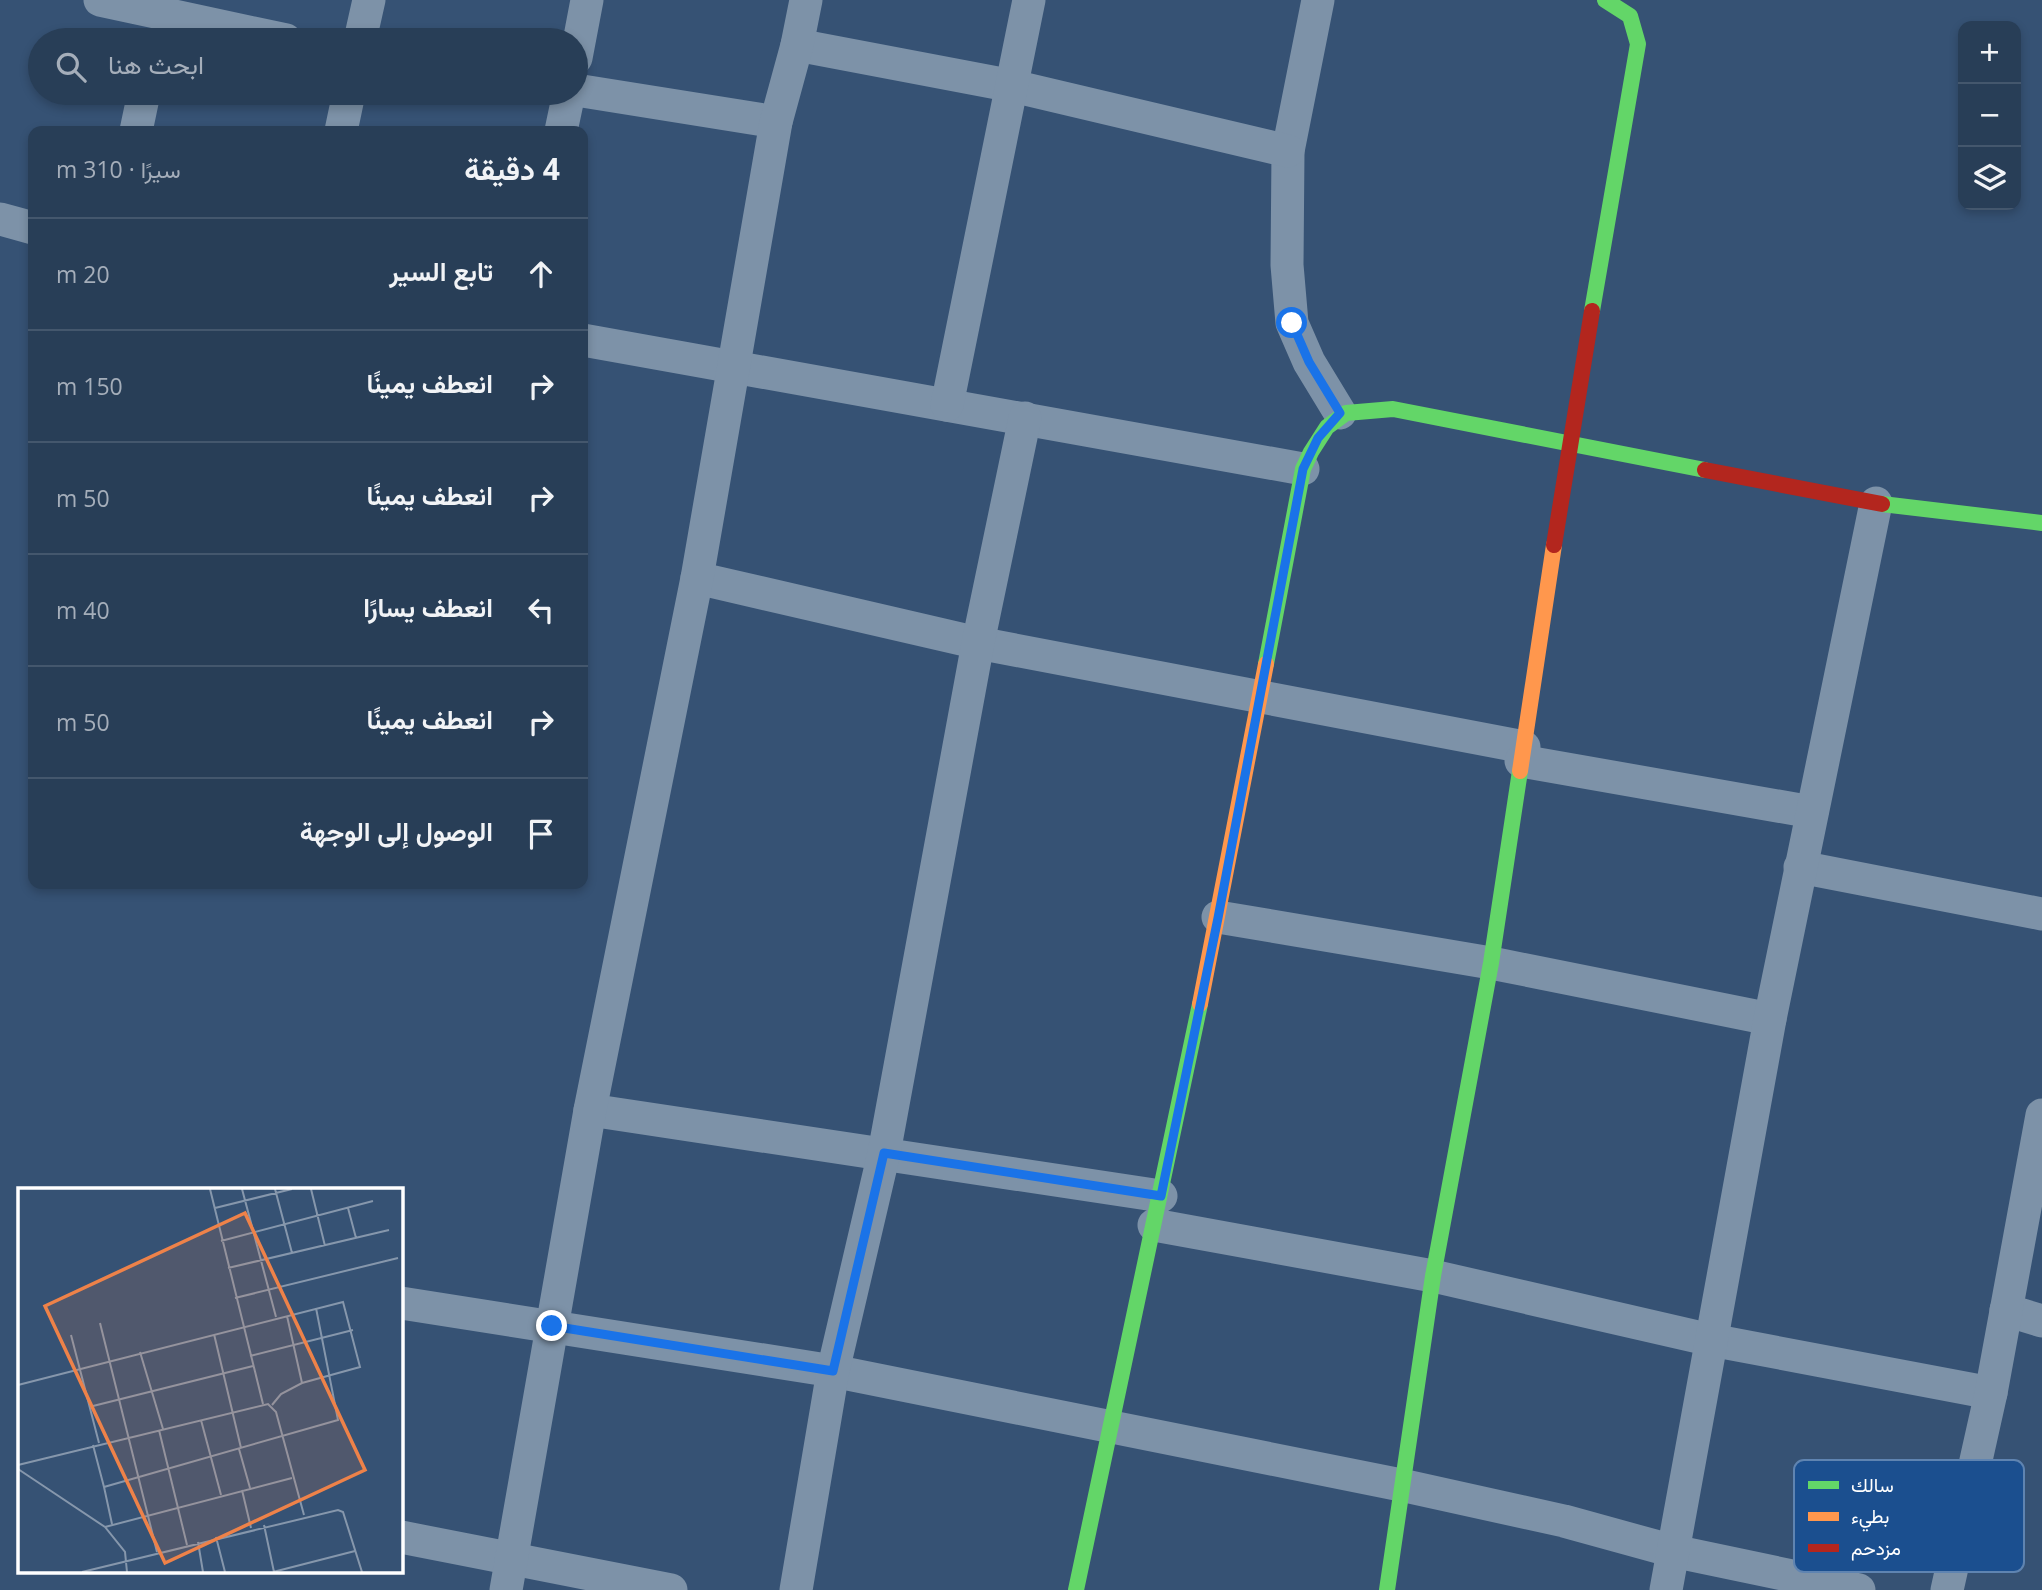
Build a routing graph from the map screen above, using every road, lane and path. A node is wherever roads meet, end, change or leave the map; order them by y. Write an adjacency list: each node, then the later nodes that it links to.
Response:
1 (100, 0): 8 (street)
2 (369, 0): 10 (street)
3 (587, 0): 11 (street)
4 (806, 0): 12 (street)
5 (1029, 0): 13 (street)
6 (1318, 0): 22 (street)
7 (1605, 0): 30 (street)
8 (159, 17): 9 (street)
9 (220, 28)
10 (363, 28)
11 (582, 28)
12 (797, 45): 13 (street); 18 (street)
13 (1013, 86): 22 (street); 27 (street)
14 (588, 92): 18 (street)
15 (141, 105): 19 (street)
16 (346, 105): 20 (street)
17 (566, 105): 21 (street)
18 (776, 122): 26 (street)
19 (137, 126)
20 (342, 126)
21 (562, 126)
22 (1288, 151): 28 (street)
23 (0, 219): 24 (street)
24 (28, 227)
25 (588, 341): 26 (street)
26 (732, 365): 27 (street); 34 (street)
27 (947, 404): 29 (street)
28 (1340, 413): 30 (street); 31 (street)
29 (1025, 418): 31 (street); 35 (street)
30 (1569, 444): 32 (street); 37 (street)
31 (1303, 469): 36 (street)
32 (1876, 503): 33 (street); 38 (street)
33 (2042, 523)
34 (697, 578): 35 (street); 44 (street)
35 (978, 643): 36 (street); 46 (street)
36 (1259, 697): 37 (street); 41 (street)
37 (1523, 754): 38 (street); 42 (street)
38 (1812, 812): 39 (street)
39 (1800, 867): 40 (street); 43 (street)
40 (2042, 914)
41 (1218, 918): 42 (street); 48 (street)
42 (1491, 963): 43 (street); 49 (street)
43 (1770, 1018): 54 (street)
44 (590, 1110): 46 (street); 53 (street)
45 (2042, 1115): 47 (street)
46 (884, 1153): 48 (street); 55 (street)
47 (2036, 1180): 51 (street)
48 (1158, 1210): 49 (street); 57 (street)
49 (1433, 1276): 54 (street); 59 (street)
50 (402, 1303): 53 (street)
51 (2006, 1310): 52 (street); 56 (street)
52 (2042, 1321)
53 (552, 1326): 55 (street); 63 (street)
54 (1711, 1340): 56 (street); 61 (street)
55 (833, 1371): 57 (street); 65 (street)
56 (1991, 1393): 58 (street)
57 (1111, 1429): 59 (street); 66 (street)
58 (1976, 1460)
59 (1401, 1485): 61 (street); 67 (street)
60 (402, 1537): 63 (street)
61 (1673, 1551): 68 (street); 69 (street)
62 (1951, 1572): 70 (street)
63 (509, 1575): 64 (street)
64 (671, 1590)
65 (796, 1590)
66 (1076, 1590)
67 (1387, 1590)
68 (1666, 1590)
69 (1859, 1590)
70 (1947, 1590)

